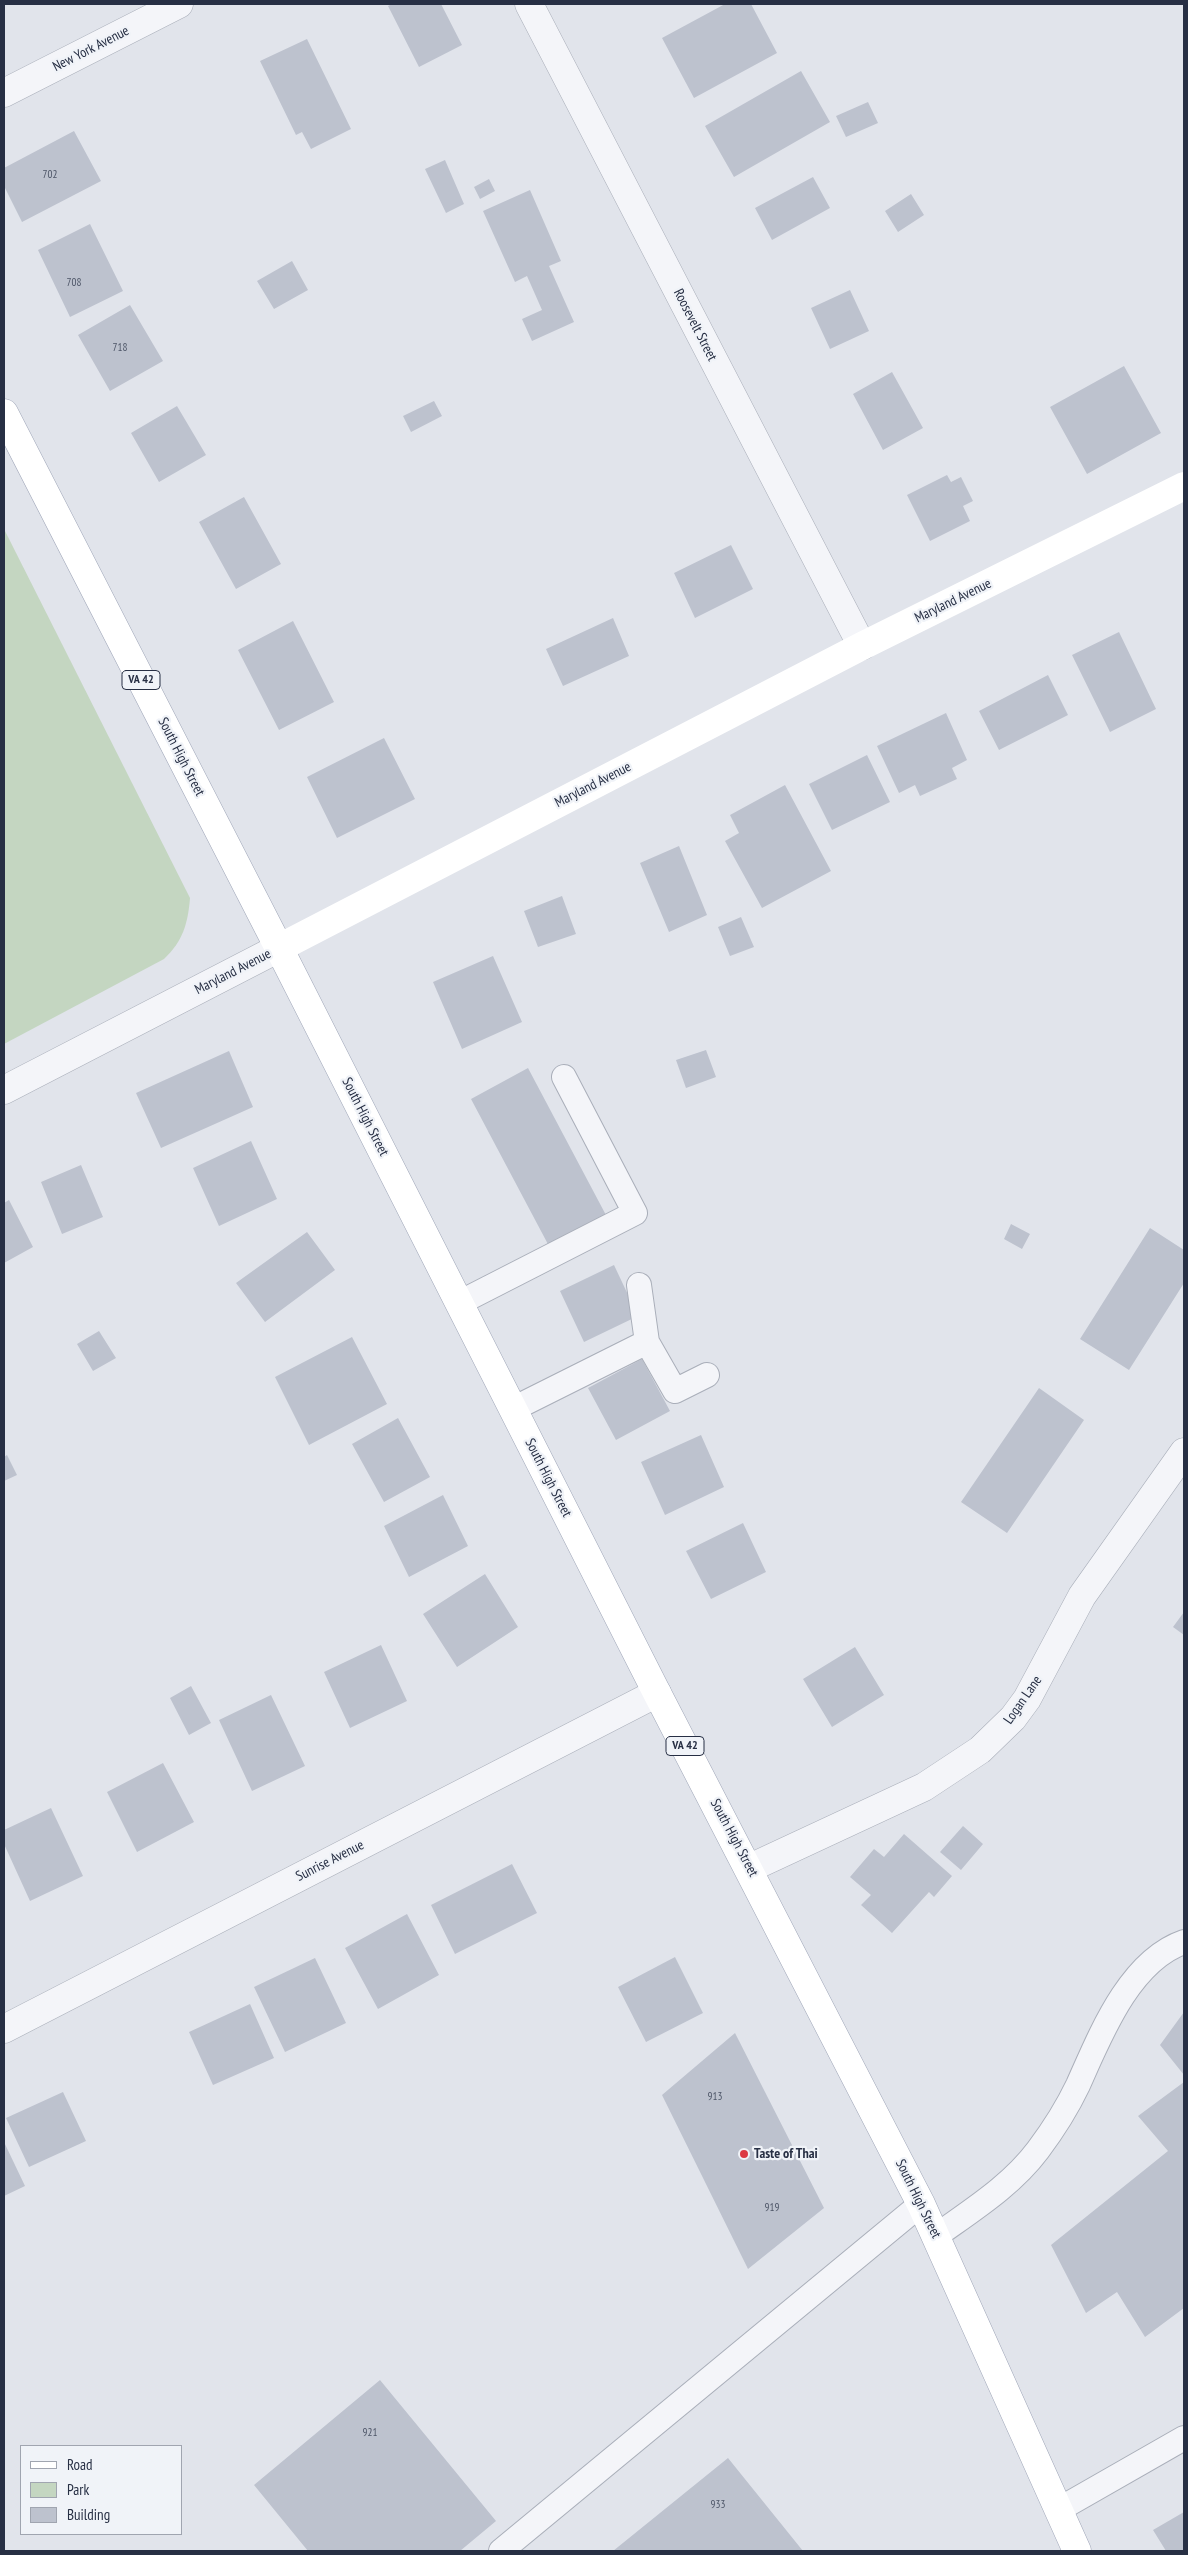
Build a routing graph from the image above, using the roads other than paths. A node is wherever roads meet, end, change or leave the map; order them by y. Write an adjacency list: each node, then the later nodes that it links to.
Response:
1 (179, 4): 3 (street, New York Avenue)
2 (529, 4): 6 (street, Roosevelt Street)
3 (4, 93)
4 (4, 413): 7 (main road, South High Street / VA 42)
5 (1184, 486): 6 (main road, Maryland Avenue)
6 (862, 646): 7 (main road, Maryland Avenue)
7 (279, 948): 9 (street, Maryland Avenue); 11 (main road, South High Street / VA 42)
8 (564, 1077): 11 (lane)
9 (4, 1090)
10 (639, 1285): 12 (lane)
11 (459, 1303): 14 (main road, South High Street / VA 42)
12 (647, 1342): 13 (lane); 14 (lane)
13 (707, 1375)
14 (513, 1409): 16 (main road, South High Street / VA 42)
15 (1184, 1452): 17 (street, Logan Lane)
16 (657, 1693): 17 (main road, South High Street / VA 42); 19 (street, Sunrise Avenue)
17 (750, 1868): 20 (main road, South High Street / VA 42)
18 (1184, 1942): 21 (lane)
19 (4, 2029)
20 (921, 2204): 21 (main road, South High Street / VA 42); 24 (lane)
21 (936, 2236): 23 (main road, South High Street / VA 42)
22 (1184, 2438): 23 (lane)
23 (1058, 2510): 25 (main road, South High Street / VA 42)
24 (501, 2551)
25 (1077, 2551)

